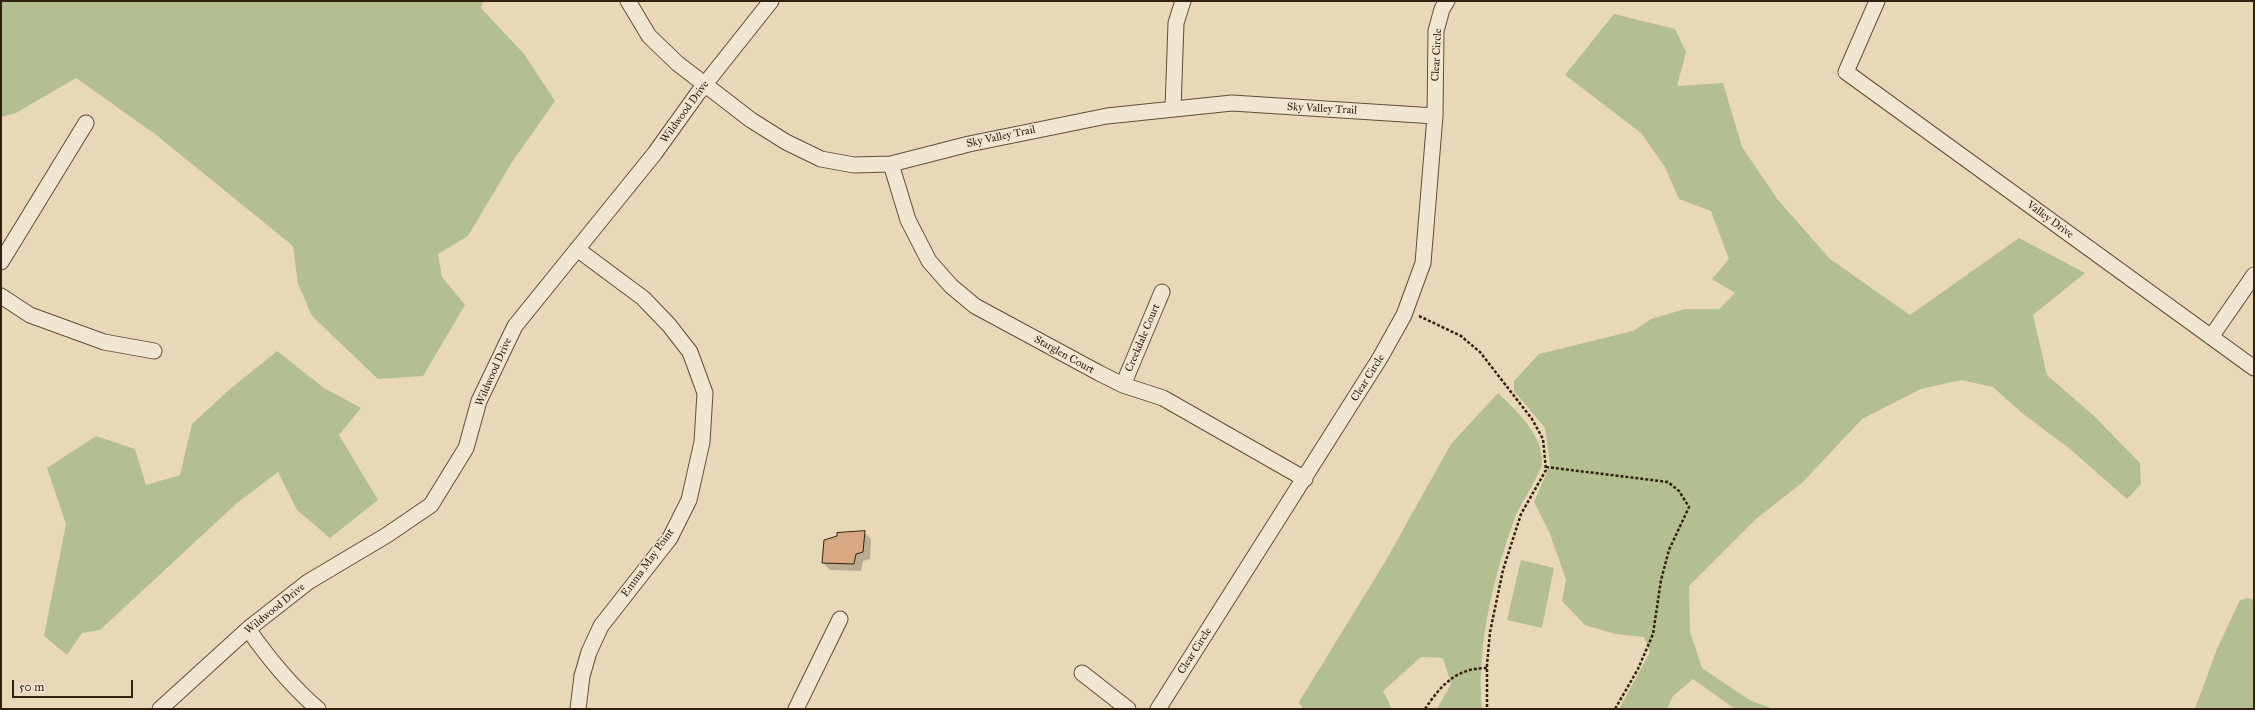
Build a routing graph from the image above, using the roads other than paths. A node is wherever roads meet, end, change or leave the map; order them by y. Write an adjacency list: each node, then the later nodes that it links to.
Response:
1 (628, 1): 6 (street, Sky Valley Trail)
2 (771, 1): 6 (street, Wildwood Drive)
3 (1183, 1): 7 (street)
4 (1447, 1): 8 (street, Clear Circle)
5 (1877, 1): 16 (street, Valley Drive)
6 (705, 84): 10 (street, Sky Valley Trail); 11 (street, Wildwood Drive)
7 (1173, 109): 8 (street, Sky Valley Trail); 10 (street, Sky Valley Trail)
8 (1435, 116): 20 (street, Clear Circle)
9 (86, 123): 12 (street)
10 (891, 164): 19 (street, Starglen Court)
11 (577, 249): 22 (street, Wildwood Drive); 26 (street, Emma May Point)
12 (1, 262)
13 (2254, 275): 16 (street)
14 (1162, 292): 19 (street, Creekdale Court)
15 (1, 296): 17 (street)
16 (2211, 337): 18 (street, Valley Drive)
17 (154, 351)
18 (2254, 368)
19 (1123, 385): 20 (street, Starglen Court)
20 (1305, 479): 29 (street, Clear Circle)
21 (840, 619): 27 (street)
22 (248, 629): 24 (street, Wildwood Drive); 25 (street)
23 (1082, 673): 28 (street)
24 (160, 709)
25 (318, 709)
26 (578, 709)
27 (796, 709)
28 (1128, 709)
29 (1158, 709)

